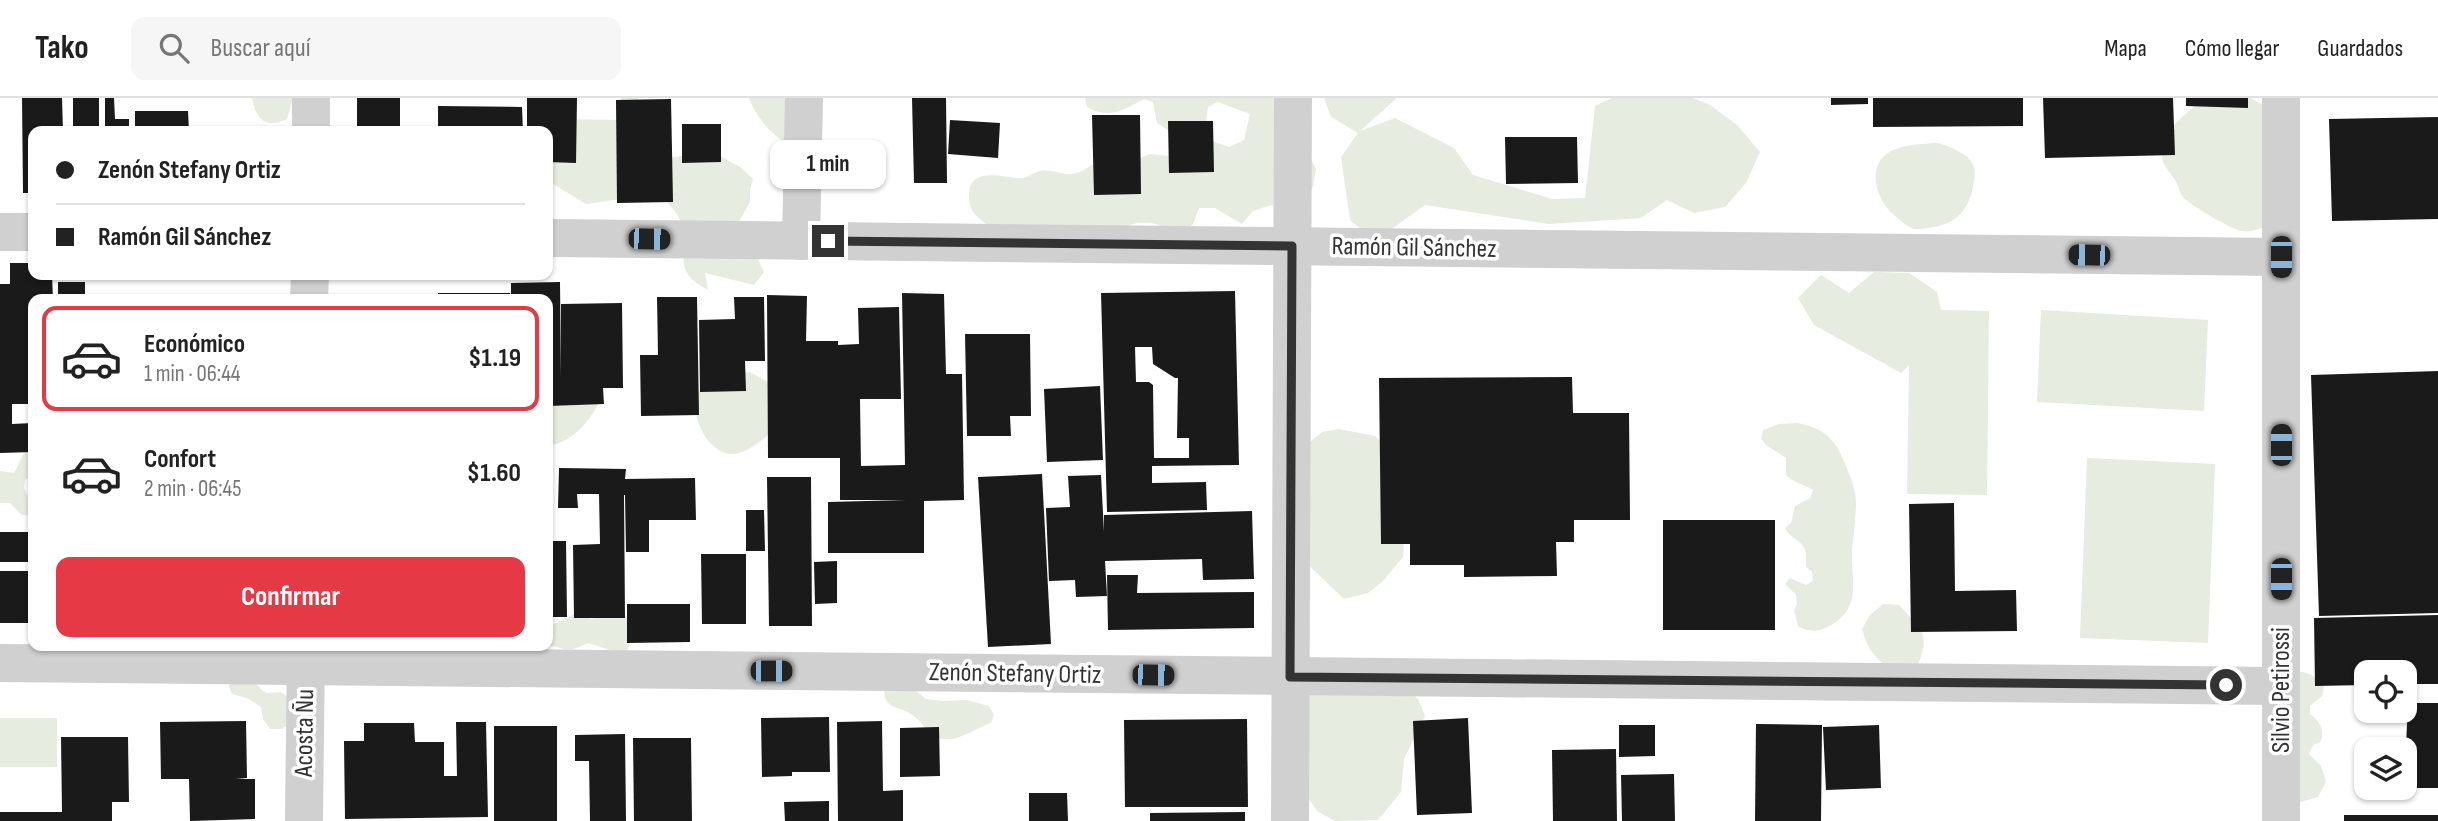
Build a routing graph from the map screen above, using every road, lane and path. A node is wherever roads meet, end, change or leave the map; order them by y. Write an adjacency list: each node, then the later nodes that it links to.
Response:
1 (311, 98): 5 (street)
2 (804, 98): 9 (street)
3 (1293, 98): 10 (street)
4 (2281, 98): 11 (street, Silvio Petirossi)
5 (311, 126)
6 (0, 232): 7 (street)
7 (28, 232)
8 (553, 238): 9 (street, Ramón Gil Sánchez)
9 (801, 241): 10 (street, Ramón Gil Sánchez)
10 (1292, 246): 11 (street, Ramón Gil Sánchez); 14 (street)
11 (2281, 257): 15 (street, Silvio Petirossi)
12 (306, 656): 13 (street, Zenón Stefany Ortiz); 14 (street, Zenón Stefany Ortiz); 16 (street, Acosta Ñu)
13 (0, 663)
14 (1290, 677): 15 (street, Zenón Stefany Ortiz); 17 (street)
15 (2281, 686): 18 (street, Silvio Petirossi)
16 (304, 821)
17 (1290, 821)
18 (2281, 821)

